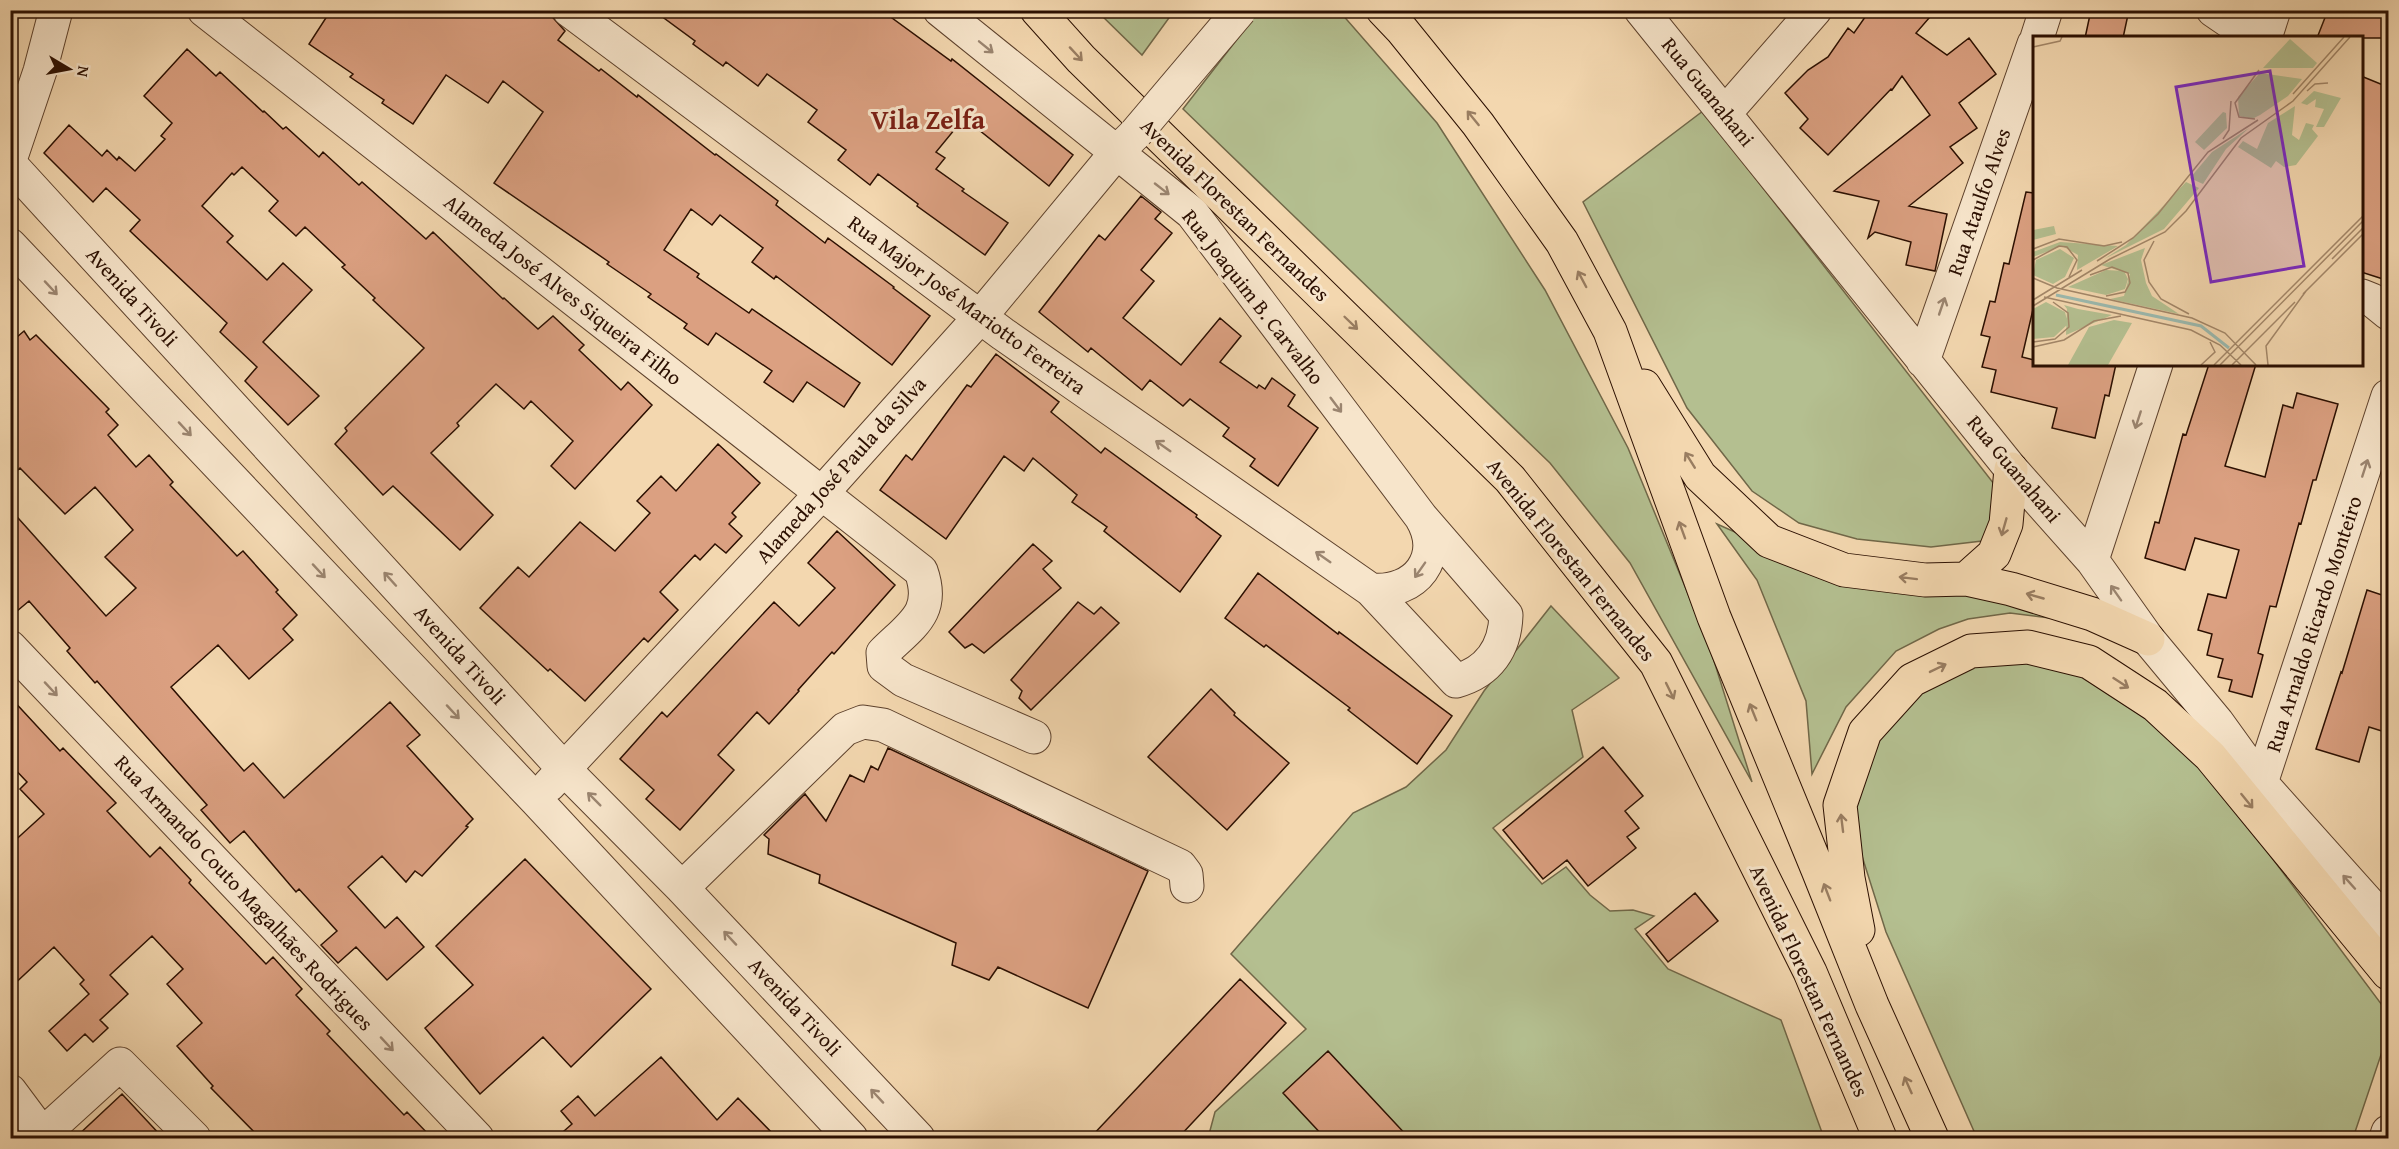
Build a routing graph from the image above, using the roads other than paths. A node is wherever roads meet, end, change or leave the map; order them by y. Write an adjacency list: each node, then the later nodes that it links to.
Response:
1 (56, 10): 19 (street)
2 (204, 10): 29 (street, Alameda José Alves Siqueira Filho)
3 (569, 10): 23 (street, Rua Major José Mariotto Ferreira)
4 (940, 10): 18 (street, Rua Joaquim B. Carvalho, one-way to 18)
5 (1037, 10): 43 (highway, Avenida Florestan Fernandes, one-way to 43)
6 (1240, 10): 18 (street, Alameda José Paula da Silva, bridge)
7 (1383, 10): 24 (highway, one-way to 7)
8 (1641, 10): 17 (street, Rua Guanahani)
9 (1815, 10): 17 (street)
10 (2046, 10): 13 (street)
11 (2213, 10): 14 (street)
12 (2274, 10): 15 (street)
13 (2038, 36)
14 (2251, 36)
15 (2266, 36)
16 (2033, 47): 25 (street, Rua Ataulfo Alves, one-way to 16)
17 (1725, 113): 25 (street, Rua Guanahani)
18 (1126, 143): 23 (street, Alameda José Paula da Silva); 30 (street, Rua Joaquim B. Carvalho, one-way to 30)
19 (10, 162): 37 (street, Avenida Tivoli, one-way to 19)
20 (10, 245): 39 (street, Avenida Tivoli, one-way to 39)
21 (2363, 297): 22 (street)
22 (2388, 313)
23 (980, 317): 29 (street, Alameda José Paula da Silva); 33 (street, Rua Major José Mariotto Ferreira, one-way to 23)
24 (1610, 331): 32 (highway, one-way to 24); 45 (highway, one-way to 24)
25 (1923, 361): 28 (street, Rua Guanahani)
26 (2155, 366): 31 (street, one-way to 31)
27 (2388, 396): 38 (street, Rua Arnaldo Ricardo Monteiro, one-way to 27)
28 (2011, 469): 31 (street, Rua Guanahani); 32 (highway, one-way to 32)
29 (822, 493): 36 (street, Alameda José Alves Siqueira Filho); 37 (street, Alameda José Paula da Silva)
30 (1421, 517): 33 (street, Rua Joaquim B. Carvalho, one-way to 33); 33 (street, Rua Major José Mariotto Ferreira)
31 (2092, 560): 34 (street, Rua Guanahani, one-way to 31)
32 (1966, 579): 34 (highway, one-way to 32)
33 (1371, 590)
34 (2148, 639): 38 (street, Rua Guanahani)
35 (10, 647): 50 (street, Rua Armando Couto Magalhães Rodrigues, one-way to 50)
36 (1034, 736)
37 (564, 769): 39 (street, Alameda José Paula da Silva); 41 (street, Avenida Tivoli, one-way to 37)
38 (2261, 783): 42 (street, Rua Guanahani, one-way to 38)
39 (536, 800): 51 (street, Avenida Tivoli)
40 (1187, 886): 41 (street)
41 (682, 888): 52 (street, Avenida Tivoli, one-way to 41)
42 (2388, 926)
43 (1810, 972): 53 (highway); 54 (highway, Avenida Florestan Fernandes)
44 (2388, 973): 45 (highway, one-way to 44)
45 (1872, 1005): 55 (highway, one-way to 45)
46 (10, 1091): 48 (street)
47 (2388, 1132): 56 (street)
48 (44, 1137): 49 (street)
49 (194, 1138)
50 (477, 1138)
51 (851, 1138)
52 (918, 1138)
53 (1859, 1138)
54 (1880, 1138)
55 (1932, 1138)
56 (2386, 1138)

